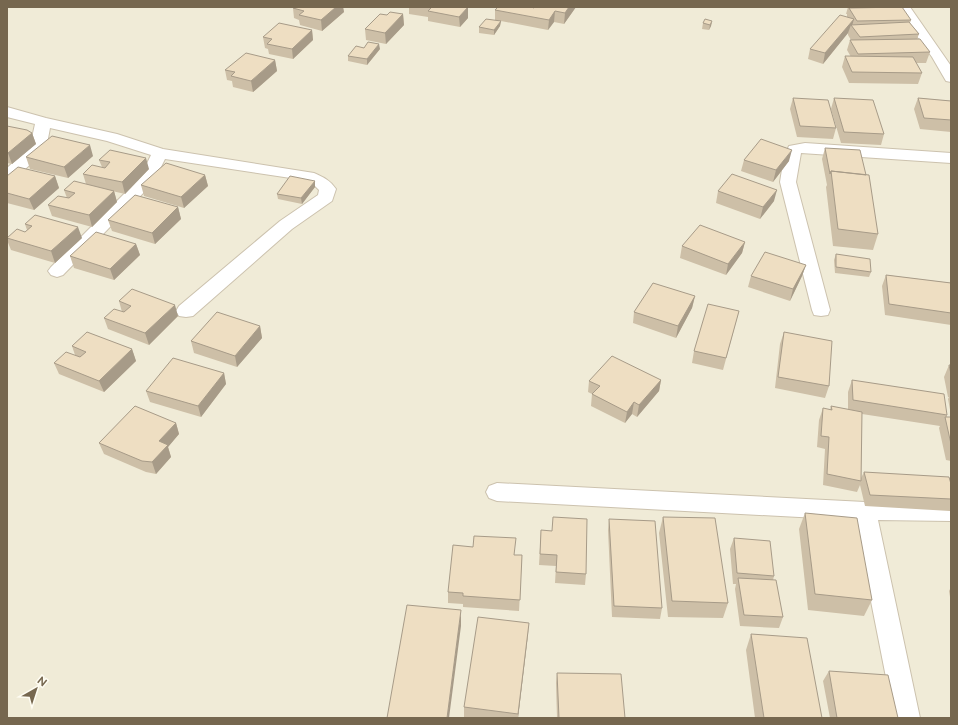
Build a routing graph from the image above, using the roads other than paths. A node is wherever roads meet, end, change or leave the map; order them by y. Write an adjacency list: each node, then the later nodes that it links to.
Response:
1 (903, 7): 2 (street)
2 (951, 78)
3 (7, 112): 4 (street)
4 (43, 122): 5 (street); 7 (street)
5 (160, 153): 8 (street); 10 (street)
6 (951, 158): 9 (street)
7 (7, 177)
8 (57, 271)
9 (821, 310)
10 (186, 311)
11 (497, 492): 12 (street)
12 (865, 511): 13 (street); 14 (street)
13 (951, 512)
14 (907, 718)

